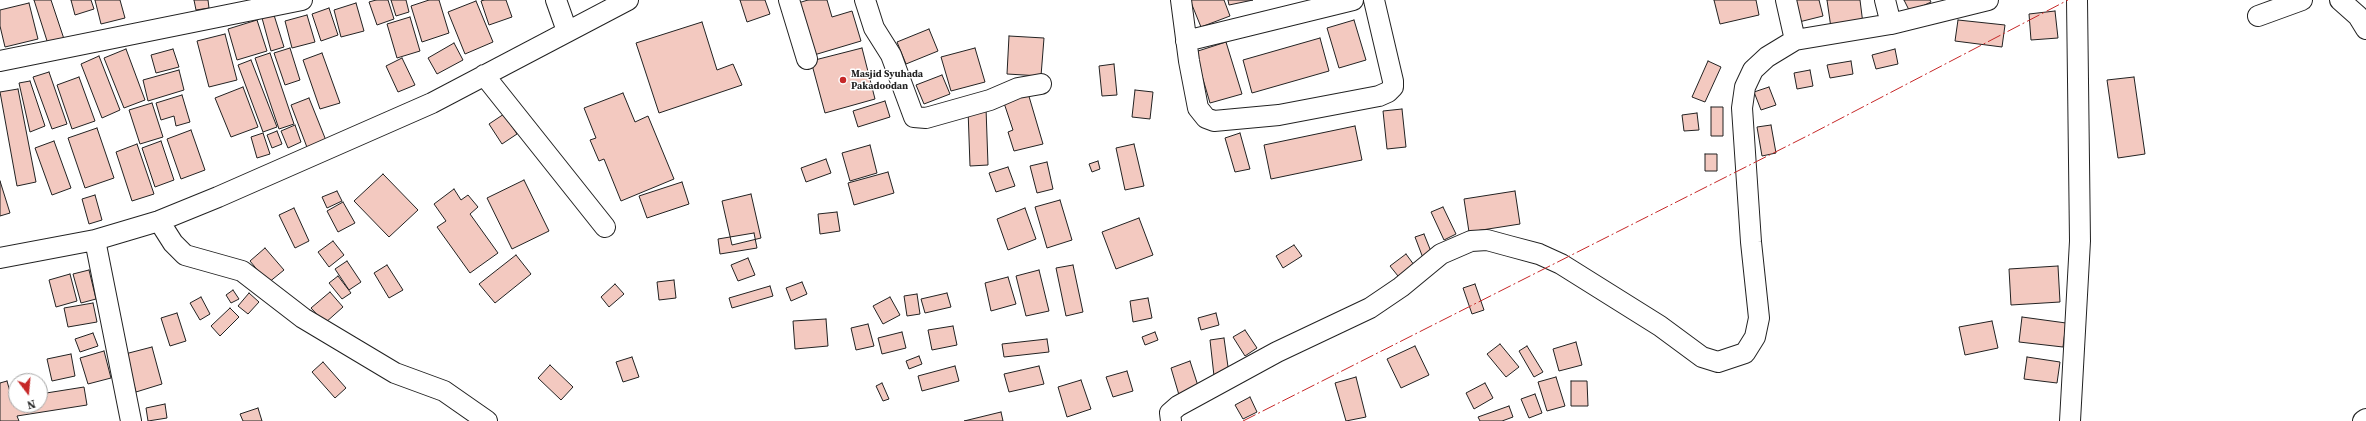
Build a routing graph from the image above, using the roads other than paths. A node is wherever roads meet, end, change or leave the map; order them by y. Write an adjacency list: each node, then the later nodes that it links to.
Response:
1 (302, 0): 22 (street)
2 (556, 0): 18 (street)
3 (628, 0): 18 (street)
4 (789, 0): 21 (street)
5 (865, 0): 24 (street)
6 (1181, 0): 20 (street)
7 (1353, 0): 20 (street)
8 (1374, 0): 20 (street)
9 (1786, 0): 19 (street)
10 (1886, 0): 16 (street)
11 (1987, 0): 16 (street)
12 (2077, 0): 33 (street)
13 (2302, 0): 15 (street)
14 (2340, 0): 17 (street)
15 (2258, 16)
16 (1890, 24): 19 (street)
17 (2366, 29)
18 (567, 31): 23 (street)
19 (1795, 40): 32 (street)
20 (1186, 41)
21 (807, 60)
22 (0, 61)
23 (484, 75): 25 (street); 26 (street)
24 (1042, 84)
25 (159, 221): 27 (street); 31 (street)
26 (605, 227)
27 (95, 240): 28 (street); 30 (street)
28 (0, 258)
29 (2366, 419): 34 (street)
30 (131, 421)
31 (487, 421)
32 (1171, 421)
33 (2070, 421)
34 (2363, 421)

